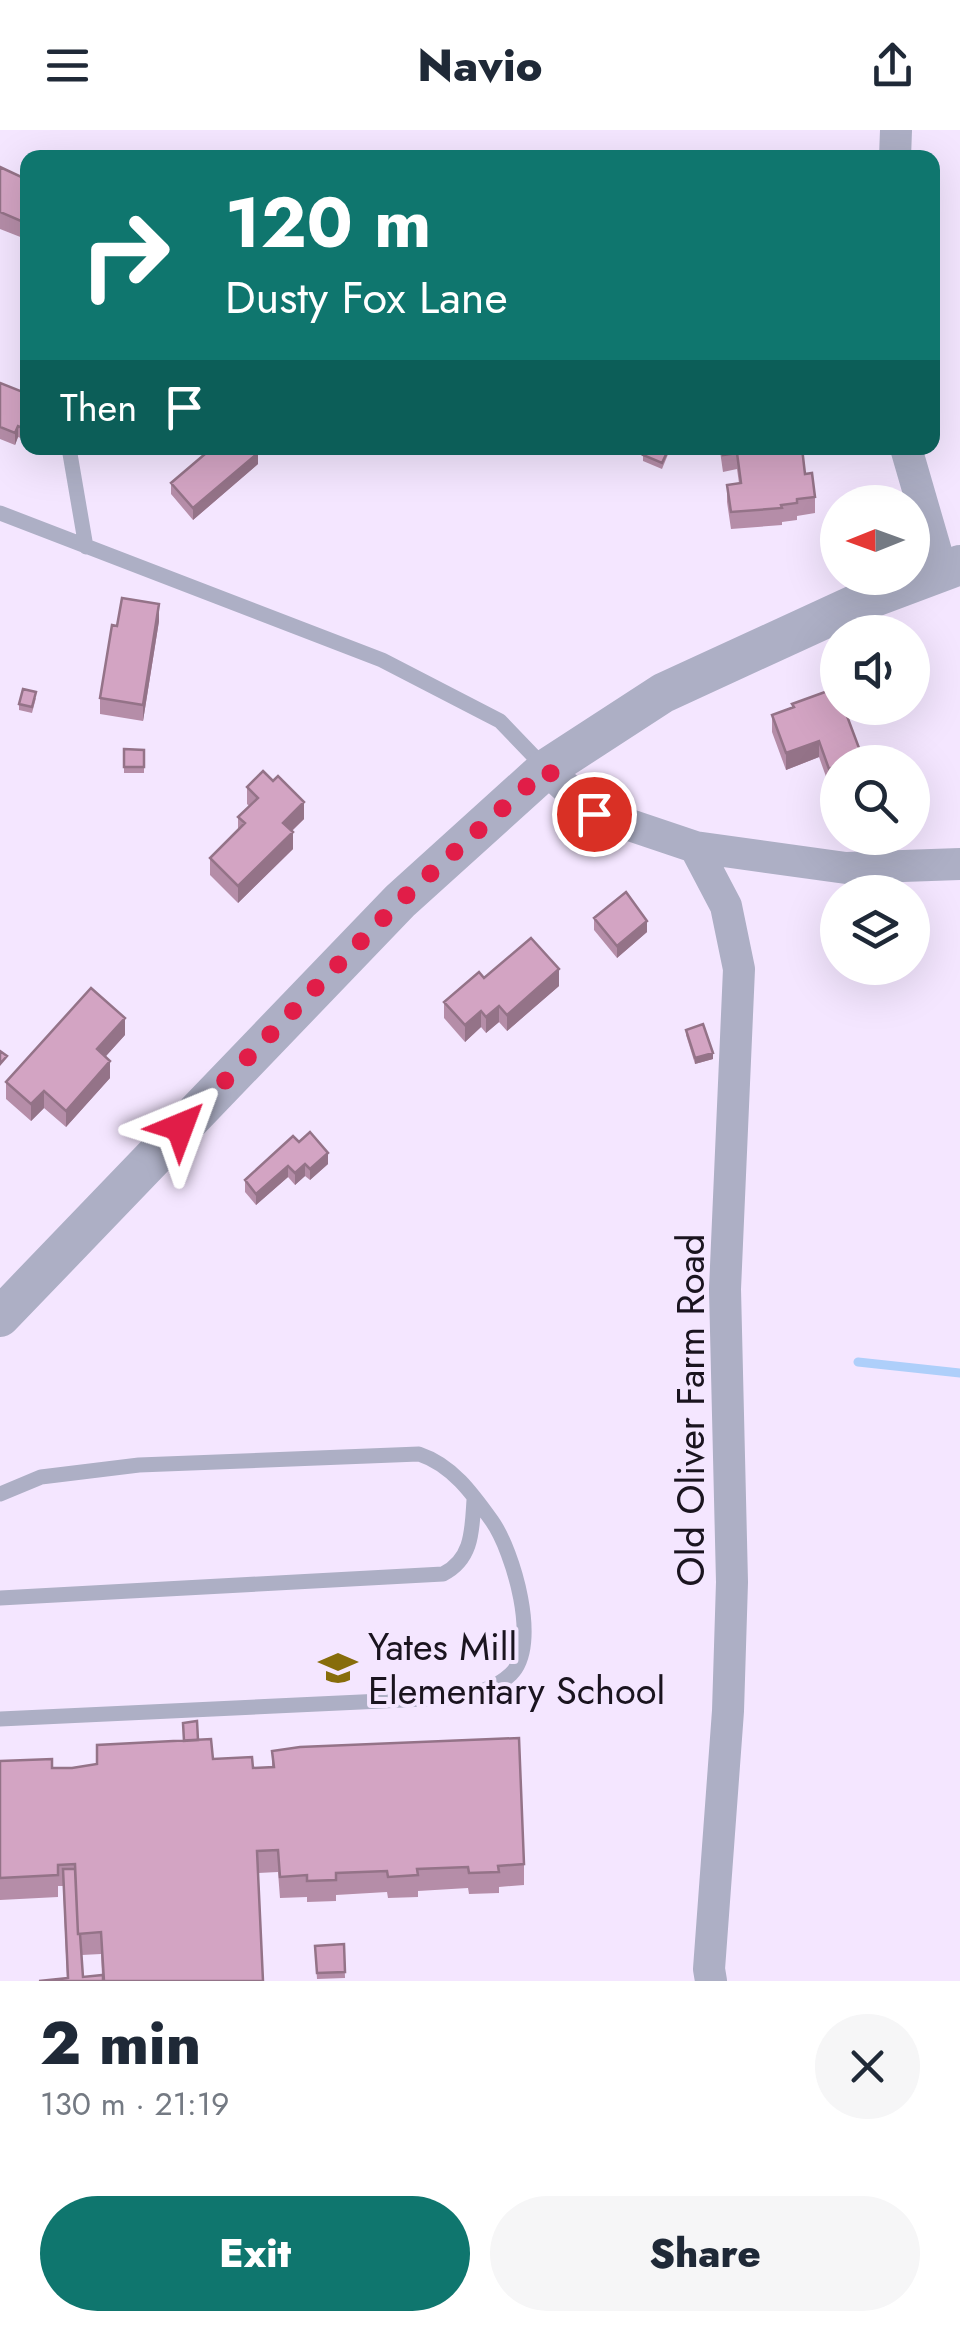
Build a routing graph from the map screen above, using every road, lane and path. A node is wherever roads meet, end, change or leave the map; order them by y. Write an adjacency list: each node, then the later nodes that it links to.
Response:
1 (70, 455): 4 (lane)
2 (909, 455): 5 (street)
3 (0, 513): 4 (lane)
4 (86, 547): 6 (lane)
5 (951, 568): 6 (street)
6 (546, 769): 7 (street); 9 (street)
7 (695, 848): 8 (street); 14 (street, Old Oliver Farm Road)
8 (960, 864)
9 (0, 1317)
10 (0, 1494): 11 (lane)
11 (474, 1500): 12 (lane); 13 (lane)
12 (0, 1598)
13 (0, 1719)
14 (711, 1981)

